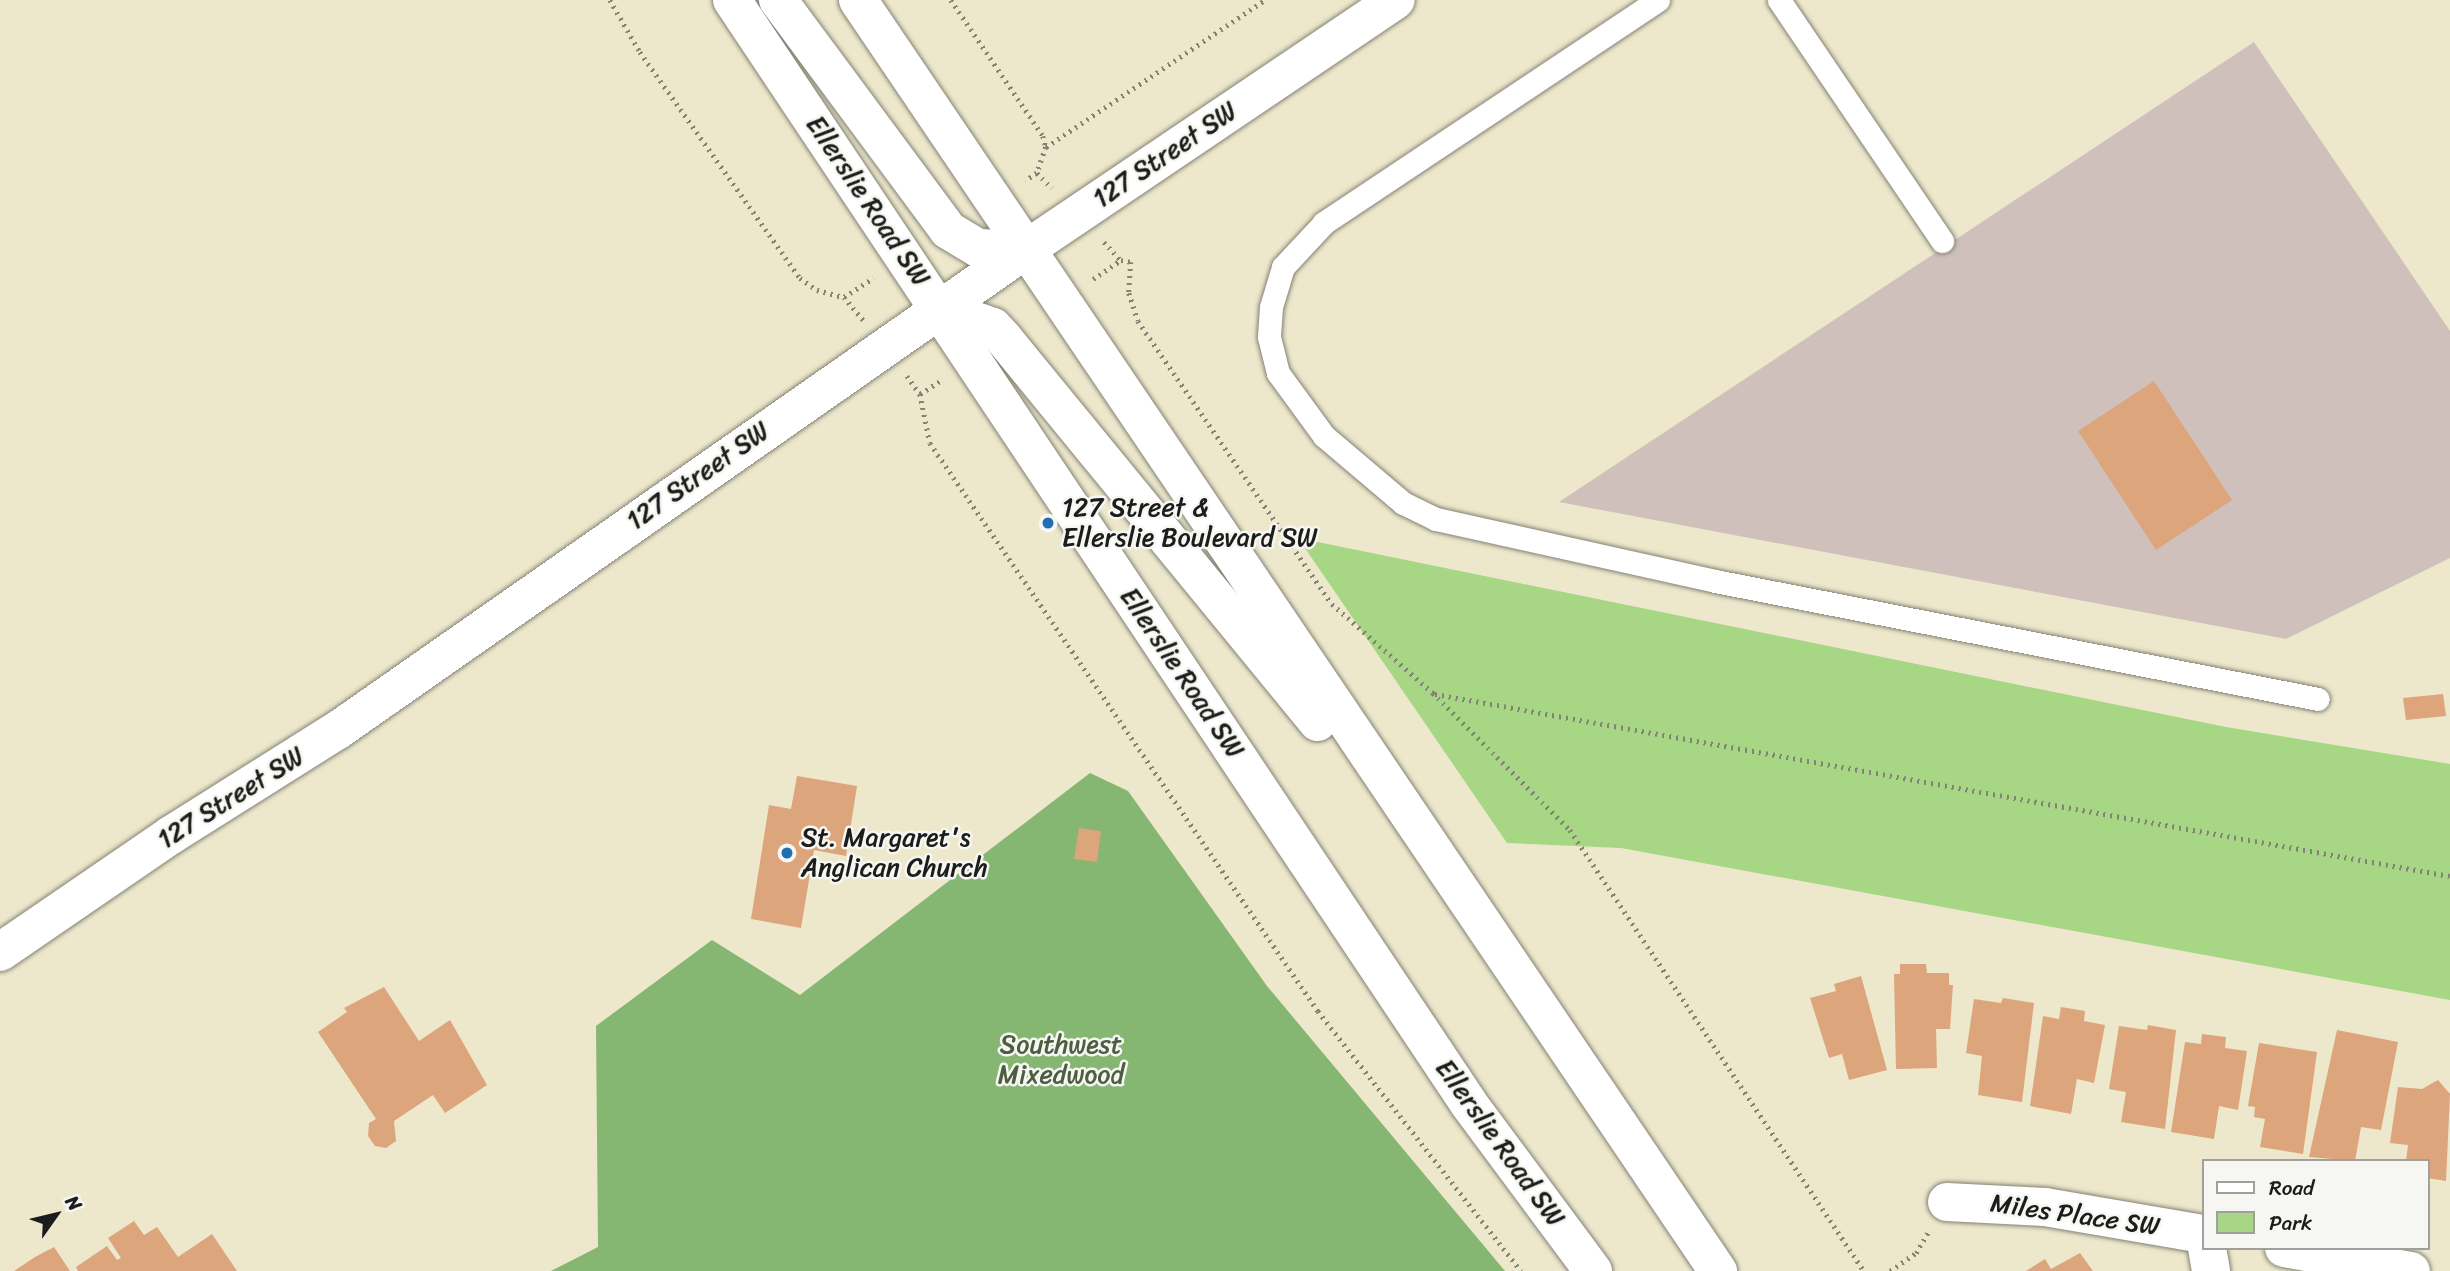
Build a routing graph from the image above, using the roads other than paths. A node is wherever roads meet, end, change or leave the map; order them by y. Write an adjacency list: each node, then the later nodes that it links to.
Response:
1 (732, 0): 9 (main road, Ellerslie Road SW)
2 (778, 0): 8 (main road)
3 (858, 0): 8 (main road)
4 (1395, 0): 8 (main road, 127 Street SW)
5 (1658, 0): 10 (lane)
6 (1779, 0): 7 (lane)
7 (1942, 241)
8 (1024, 250): 9 (main road, 127 Street SW); 11 (main road)
9 (939, 308): 11 (main road); 12 (main road, 127 Street SW); 17 (main road, Ellerslie Road SW)
10 (2318, 699)
11 (1491, 936): 18 (main road)
12 (0, 952)
13 (1947, 1202): 14 (main road, Miles Place SW)
14 (2202, 1234)
15 (2207, 1250): 19 (main road)
16 (2295, 1250): 20 (main road)
17 (1593, 1271)
18 (1717, 1271)
19 (2211, 1271)
20 (2411, 1271)

